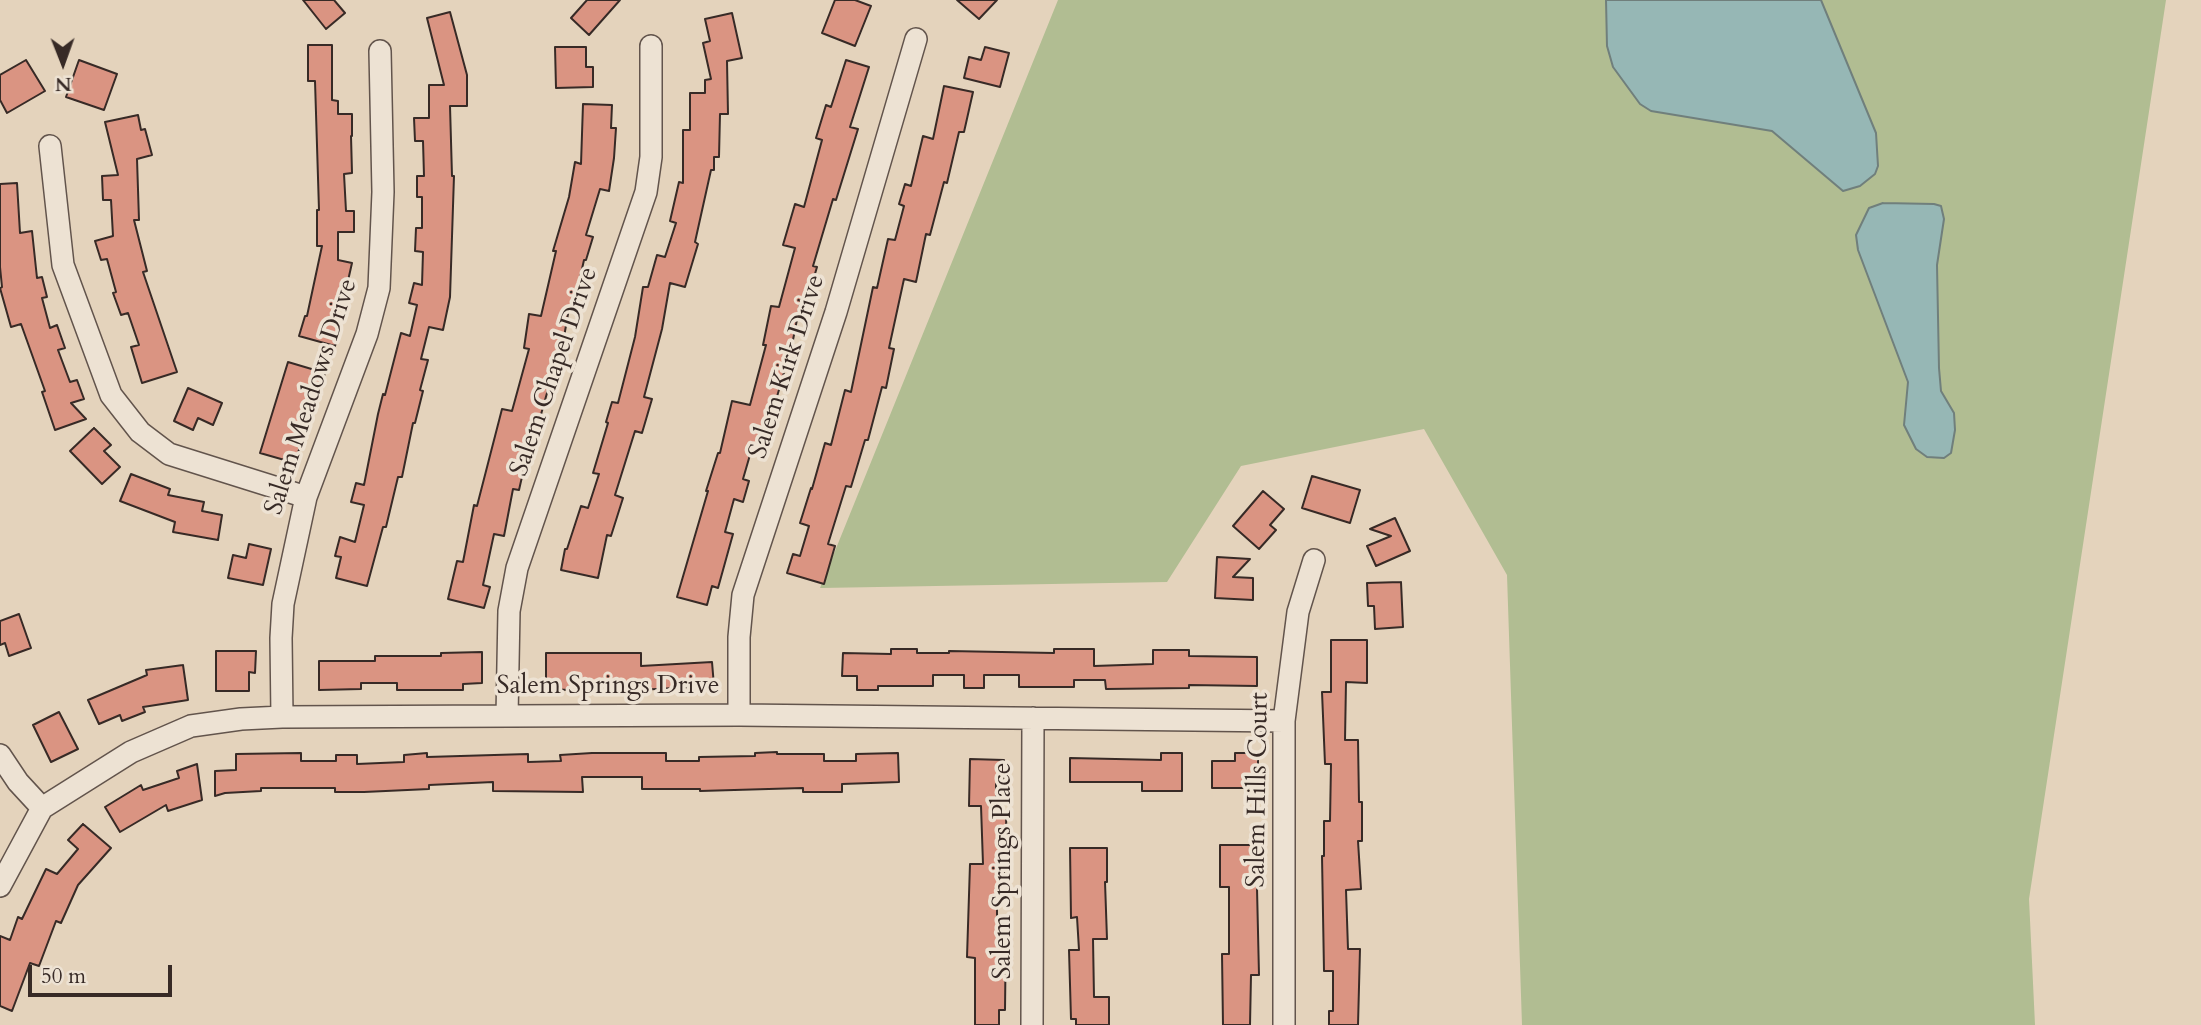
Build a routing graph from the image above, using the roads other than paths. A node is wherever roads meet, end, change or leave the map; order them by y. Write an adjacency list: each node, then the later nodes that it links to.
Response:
1 (916, 39): 7 (street, Salem Kirk Drive)
2 (651, 46): 9 (street, Salem Chapel Drive)
3 (380, 51): 5 (street, Salem Meadows Drive)
4 (50, 146): 5 (street)
5 (306, 497): 8 (street, Salem Meadows Drive)
6 (1314, 560): 11 (street, Salem Hills Court)
7 (739, 715): 9 (street, Salem Springs Drive); 10 (street, Salem Springs Drive)
8 (282, 716): 9 (street, Salem Springs Drive); 13 (street, Salem Springs Drive)
9 (507, 716)
10 (1033, 718): 11 (street, Salem Springs Drive); 15 (street, Salem Springs Place)
11 (1284, 721): 16 (street, Salem Hills Court)
12 (0, 755): 13 (street)
13 (42, 808): 14 (street, Salem Springs Drive)
14 (0, 886)
15 (1032, 1025)
16 (1284, 1025)

